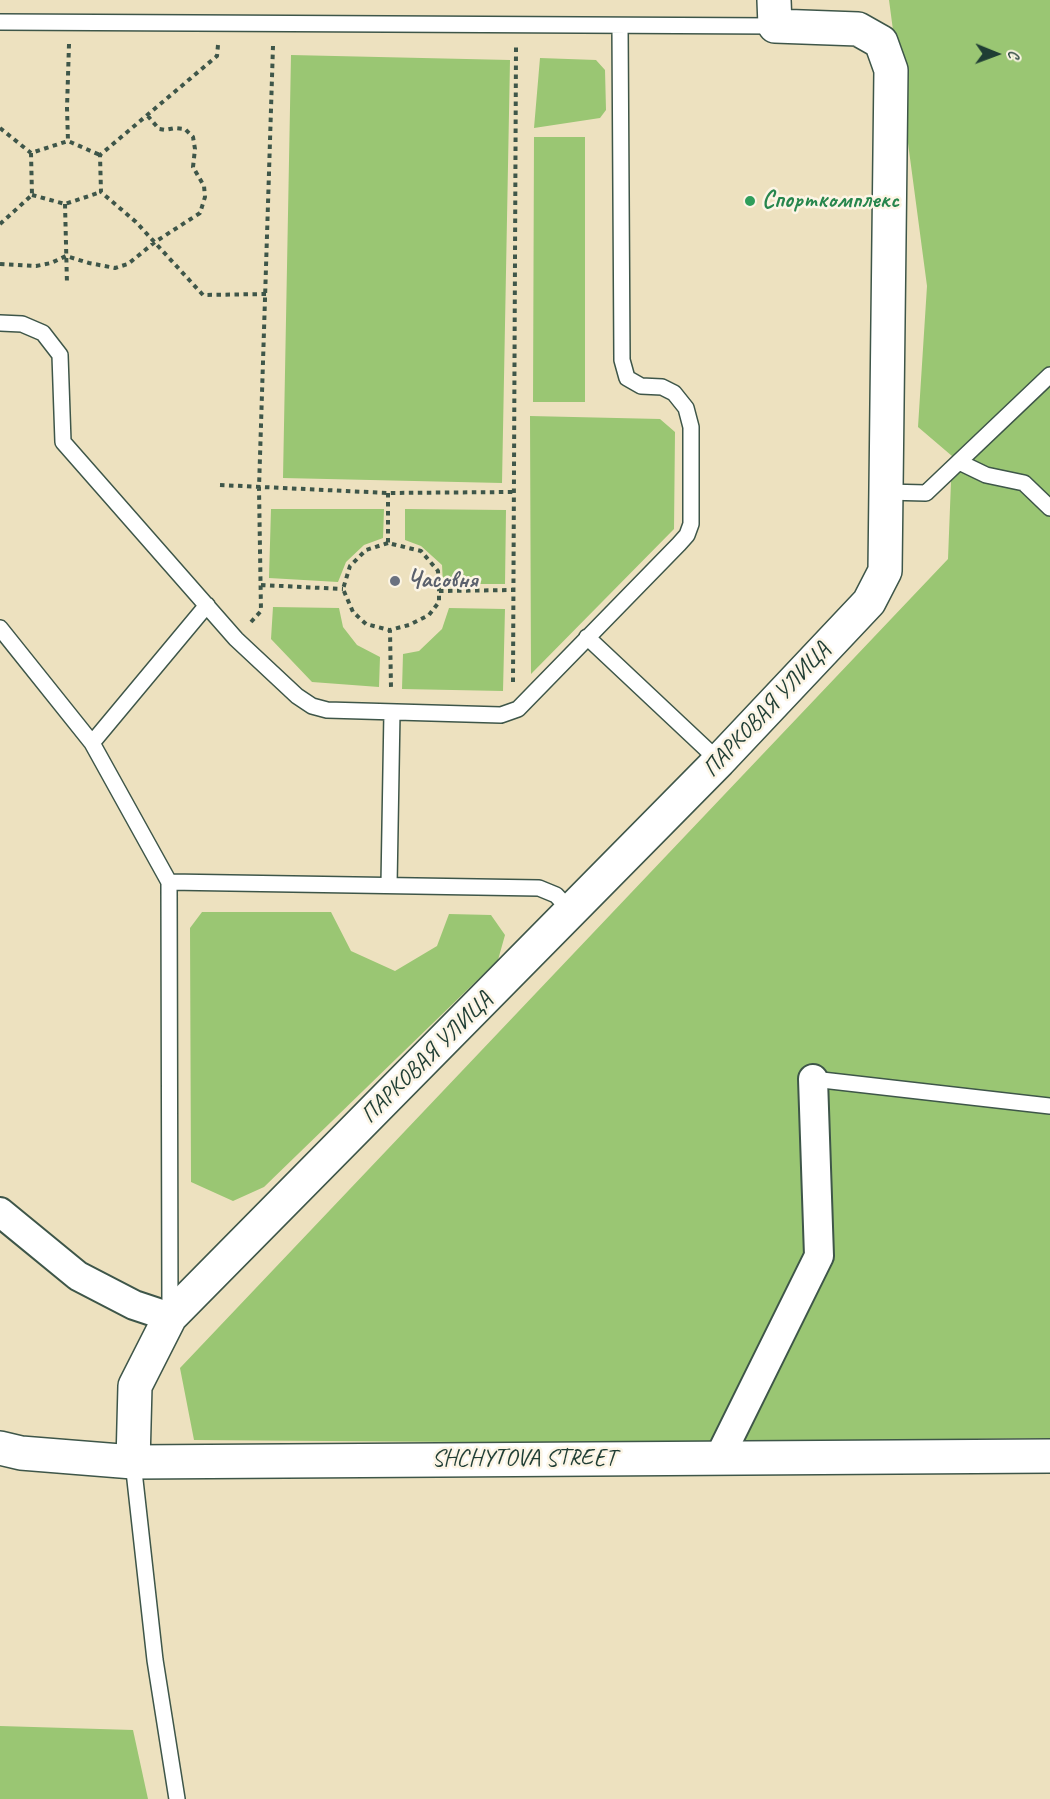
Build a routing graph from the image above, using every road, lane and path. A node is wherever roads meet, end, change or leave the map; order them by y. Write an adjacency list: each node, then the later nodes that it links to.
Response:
1 (775, 13): 7 (lane); 28 (street, ПАРКОВАЯ УЛИЦА)
2 (0, 22): 3 (lane)
3 (69, 22): 4 (lane); 10 (path)
4 (220, 23): 5 (lane); 8 (path)
5 (274, 24): 6 (lane); 21 (path)
6 (516, 25): 7 (lane); 27 (path)
7 (621, 26): 39 (lane)
8 (147, 115): 12 (path); 17 (path)
9 (0, 128): 11 (path)
10 (68, 141): 11 (path); 12 (path)
11 (31, 153): 14 (path)
12 (100, 155): 13 (path)
13 (101, 192): 15 (path); 17 (path)
14 (32, 195): 15 (path); 16 (path)
15 (64, 204): 18 (path)
16 (0, 224)
17 (155, 242): 18 (path); 21 (path)
18 (66, 256): 19 (path); 20 (path)
19 (0, 264)
20 (68, 284)
21 (266, 294): 26 (path)
22 (0, 323): 36 (lane)
23 (1050, 375): 24 (lane)
24 (959, 462): 28 (lane); 30 (lane)
25 (220, 485): 26 (path)
26 (259, 488): 29 (path); 32 (path)
27 (513, 492): 29 (path); 34 (path)
28 (886, 492): 44 (street, ПАРКОВАЯ УЛИЦА)
29 (388, 493): 31 (path)
30 (1050, 508)
31 (388, 543): 33 (path); 35 (path)
32 (261, 585): 33 (path); 40 (path)
33 (343, 589): 38 (path)
34 (512, 590): 35 (path); 41 (path)
35 (439, 591): 38 (path)
36 (207, 605): 40 (lane); 43 (lane)
37 (0, 628): 43 (lane)
38 (390, 630): 42 (path)
39 (587, 637): 41 (lane); 44 (lane)
40 (236, 639): 42 (lane)
41 (518, 709): 42 (lane)
42 (392, 712): 46 (lane)
43 (92, 743): 45 (lane)
44 (719, 761): 47 (street, ПАРКОВАЯ УЛИЦА)
45 (168, 882): 46 (lane); 51 (lane)
46 (389, 885): 47 (lane)
47 (572, 912): 51 (street, ПАРКОВАЯ УЛИЦА)
48 (813, 1079): 49 (lane); 54 (street)
49 (1050, 1106)
50 (0, 1212): 51 (street)
51 (170, 1317): 55 (street, ПАРКОВАЯ УЛИЦА)
52 (0, 1448): 55 (street, SHCHYTOVA STREET)
53 (1050, 1456): 54 (street, SHCHYTOVA STREET)
54 (719, 1458): 55 (street, SHCHYTOVA STREET)
55 (133, 1462): 56 (lane)
56 (177, 1799)

